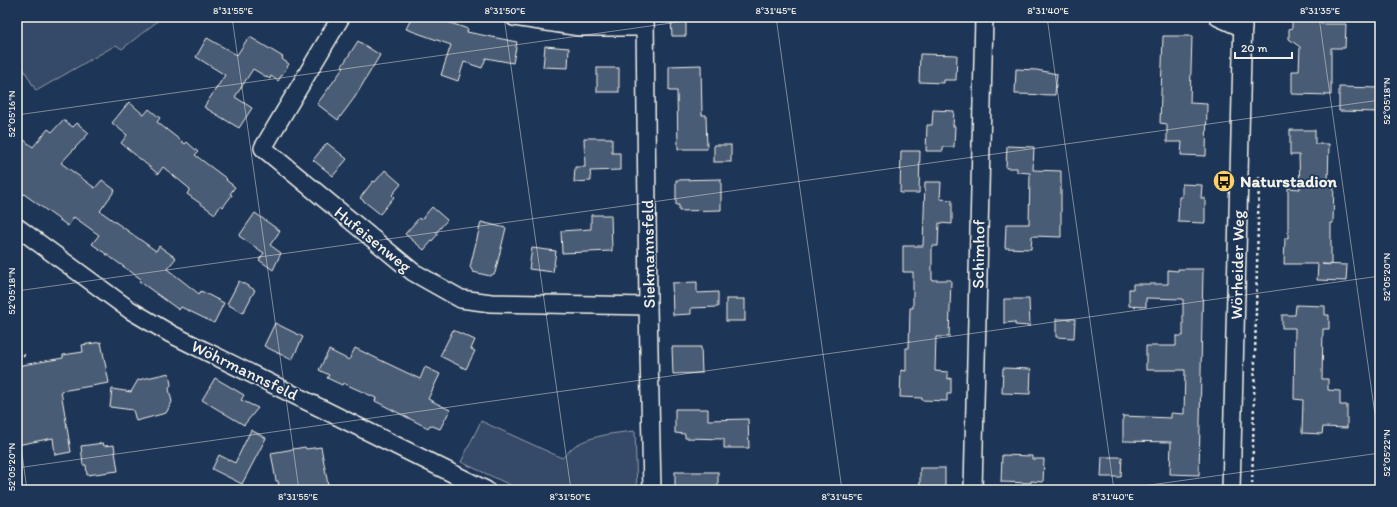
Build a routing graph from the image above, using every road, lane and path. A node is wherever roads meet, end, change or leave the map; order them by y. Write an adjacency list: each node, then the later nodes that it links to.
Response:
1 (341, 17): 9 (street, Hufeisenweg)
2 (514, 17): 5 (street)
3 (984, 17): 14 (street, Schimhof)
4 (1218, 17): 6 (street)
5 (645, 22): 9 (street, Siekmannsfeld)
6 (1243, 23): 15 (street, Wörheider Weg)
7 (1259, 170): 16 (path)
8 (17, 227): 12 (street, Wöhrmannsfeld)
9 (648, 306): 13 (street, Siekmannsfeld)
10 (25, 355): 11 (path)
11 (17, 356)
12 (486, 490)
13 (652, 490)
14 (973, 490)
15 (1231, 490)
16 (1252, 490)

